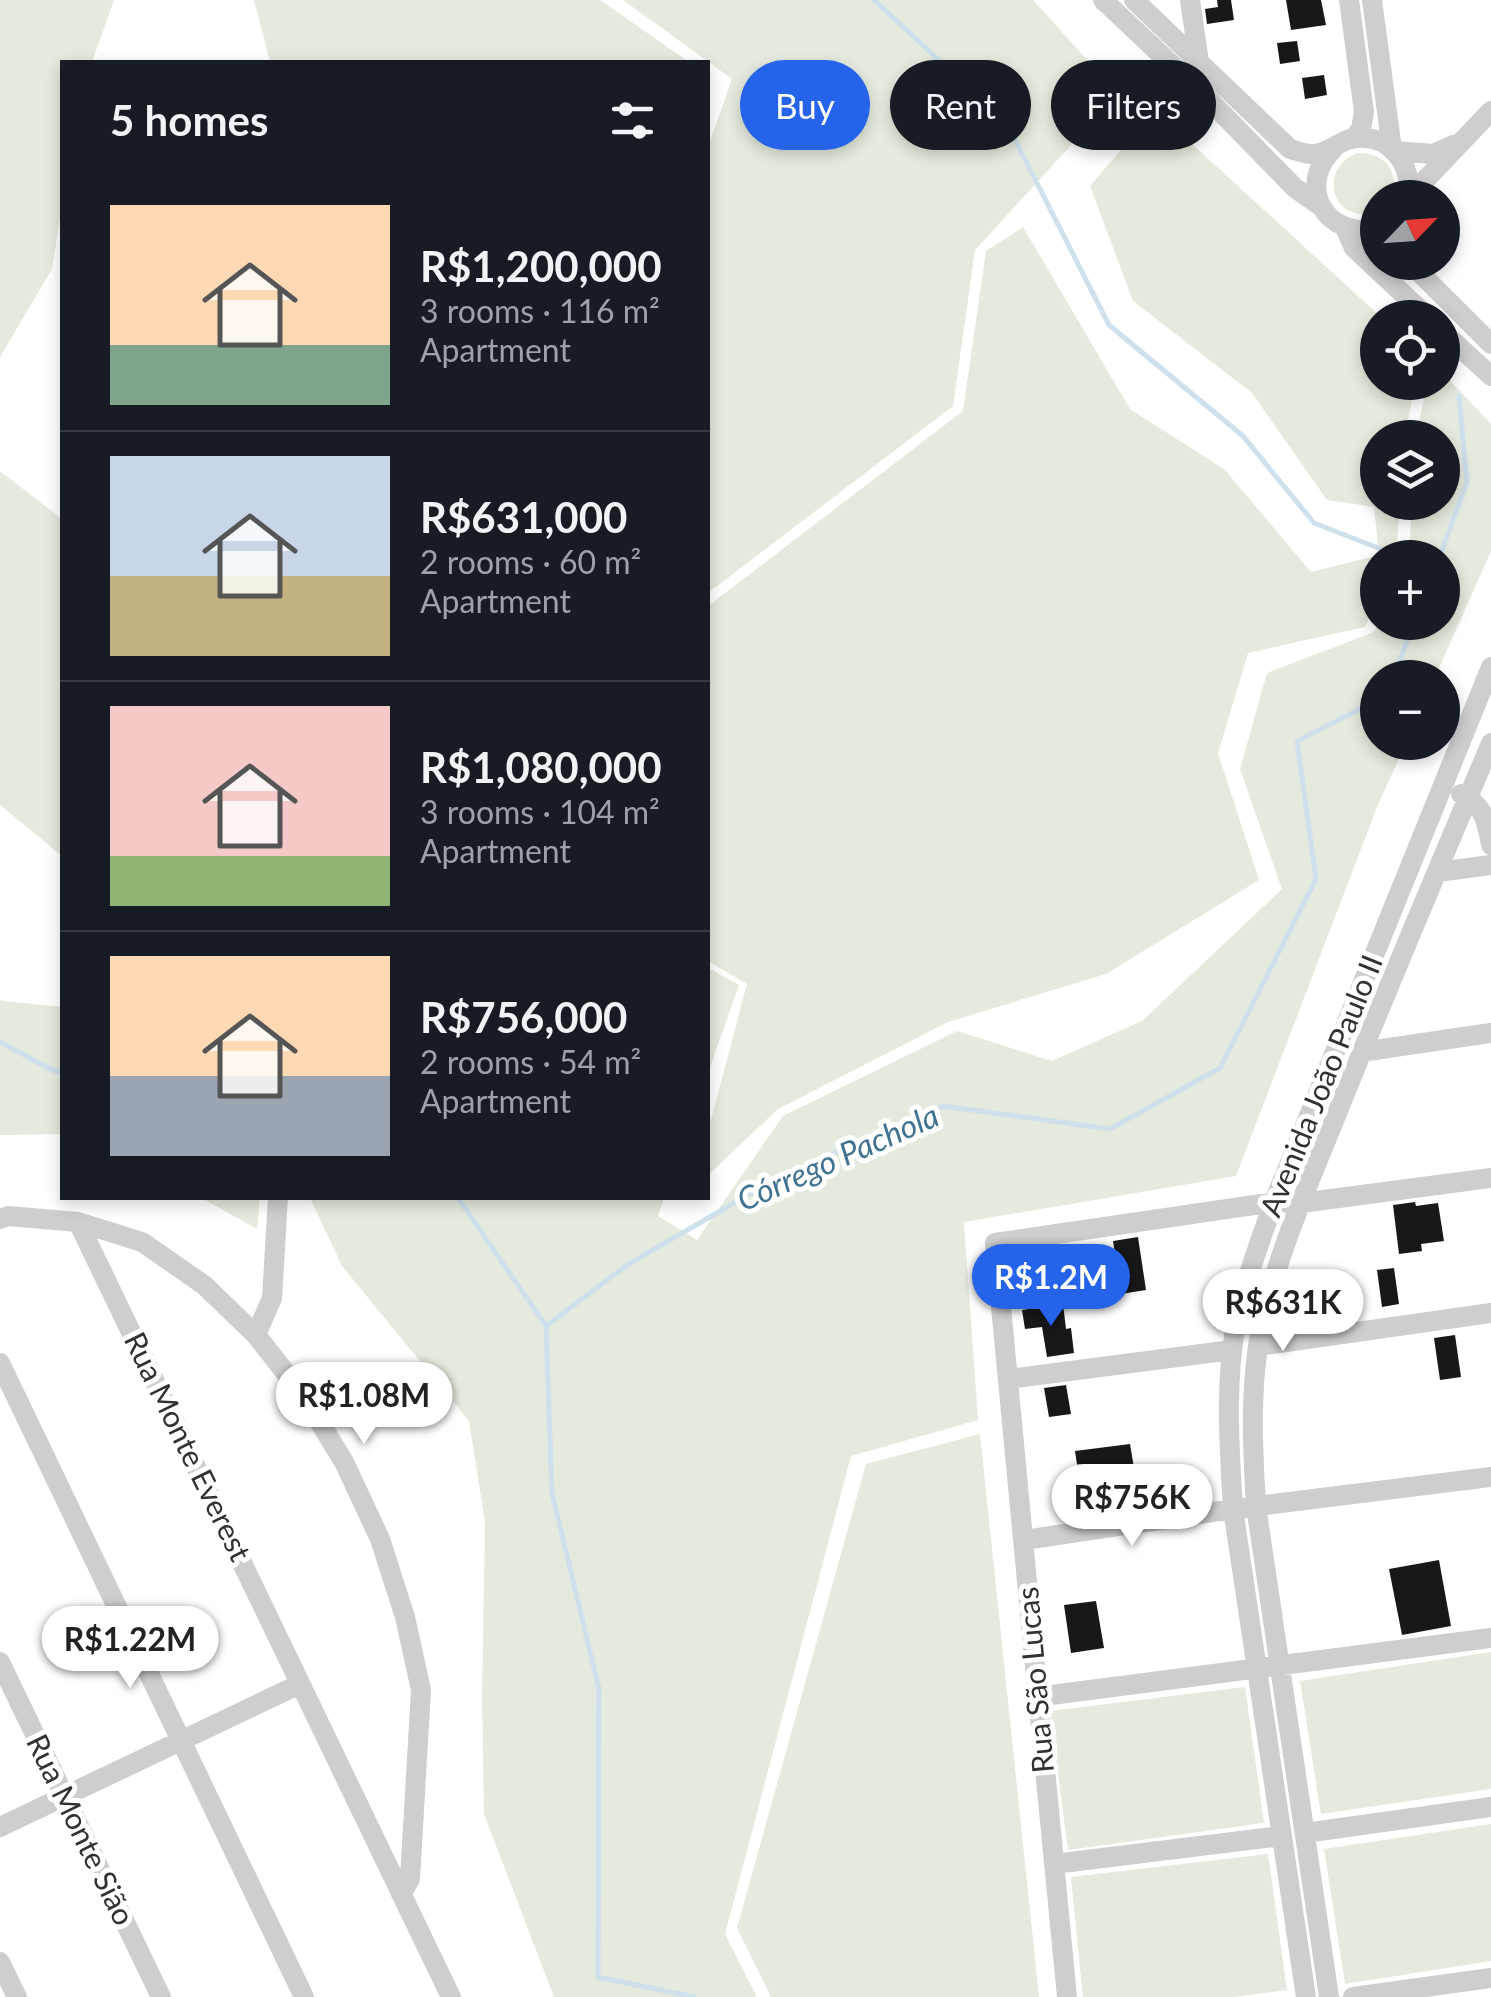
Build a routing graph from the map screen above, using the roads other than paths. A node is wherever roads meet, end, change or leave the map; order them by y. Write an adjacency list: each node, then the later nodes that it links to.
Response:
1 (1103, 0): 6 (street)
2 (1134, 0): 7 (street)
3 (1190, 0): 8 (street)
4 (1350, 0): 13 (street)
5 (1372, 0): 14 (street)
6 (1167, 60)
7 (1196, 60)
8 (1198, 60)
9 (1216, 79): 13 (street)
10 (1216, 107): 17 (street)
11 (1491, 111): 12 (street)
12 (1466, 134): 14 (street); 16 (street)
13 (1343, 144): 14 (street); 17 (street)
14 (1394, 150): 15 (street)
15 (1409, 180)
16 (1424, 180)
17 (1319, 205): 18 (street)
18 (1346, 228): 19 (street); 21 (street)
19 (1360, 231)
20 (1427, 280): 22 (street)
21 (1409, 300)
22 (1491, 344)
23 (1460, 347): 24 (street)
24 (1491, 376)
25 (1491, 667): 27 (street, Avenida João Paulo II)
26 (1491, 743): 28 (street, Avenida João Paulo II)
27 (1442, 786): 28 (street); 36 (street, Avenida João Paulo II)
28 (1468, 797): 29 (street); 31 (street, Avenida João Paulo II)
29 (1491, 845)
30 (1491, 865): 31 (street)
31 (1438, 872): 33 (street, Avenida João Paulo II)
32 (1491, 1033): 33 (street)
33 (1361, 1052): 37 (street, Avenida João Paulo II)
34 (1491, 1178): 37 (street)
35 (278, 1200): 41 (street)
36 (1274, 1202): 37 (street); 43 (street, Avenida João Paulo II); 45 (street, Rua São Lucas)
37 (1300, 1203): 42 (street, Avenida João Paulo II)
38 (0, 1218): 39 (street)
39 (78, 1222): 41 (street); 54 (street, Rua Monte Everest)
40 (1491, 1313): 42 (street)
41 (256, 1335): 63 (street)
42 (1258, 1346): 47 (street, Avenida João Paulo II)
43 (1232, 1350): 45 (street); 48 (street, Avenida João Paulo II)
44 (0, 1363): 56 (street)
45 (1008, 1379): 49 (street, Rua São Lucas)
46 (1491, 1476): 47 (street)
47 (1256, 1506): 48 (street); 52 (street, Avenida João Paulo II)
48 (1233, 1509): 49 (street); 53 (street, Avenida João Paulo II)
49 (1024, 1540): 55 (street, Rua São Lucas)
50 (1491, 1638): 52 (street)
51 (0, 1662): 57 (street, Rua Monte Sião)
52 (1280, 1665): 53 (street); 60 (street, Avenida João Paulo II)
53 (1257, 1669): 55 (street); 61 (street, Avenida João Paulo II)
54 (300, 1684): 56 (street); 63 (street, Rua Monte Everest)
55 (1036, 1697): 62 (street, Rua São Lucas)
56 (182, 1741): 57 (street); 68 (street)
57 (64, 1796): 59 (street); 67 (street, Rua Monte Sião)
58 (1491, 1806): 60 (street)
59 (0, 1826)
60 (1304, 1833): 72 (street, Avenida João Paulo II)
61 (1281, 1836): 62 (street); 71 (street, Avenida João Paulo II)
62 (1054, 1864): 70 (street, Rua São Lucas)
63 (401, 1894): 69 (street, Rua Monte Everest)
64 (0, 1962): 66 (street)
65 (1491, 1978): 73 (street)
66 (16, 1997)
67 (161, 1997)
68 (304, 1997)
69 (451, 1997)
70 (1067, 1997)
71 (1306, 1997)
72 (1330, 1997)
73 (1353, 1997)

